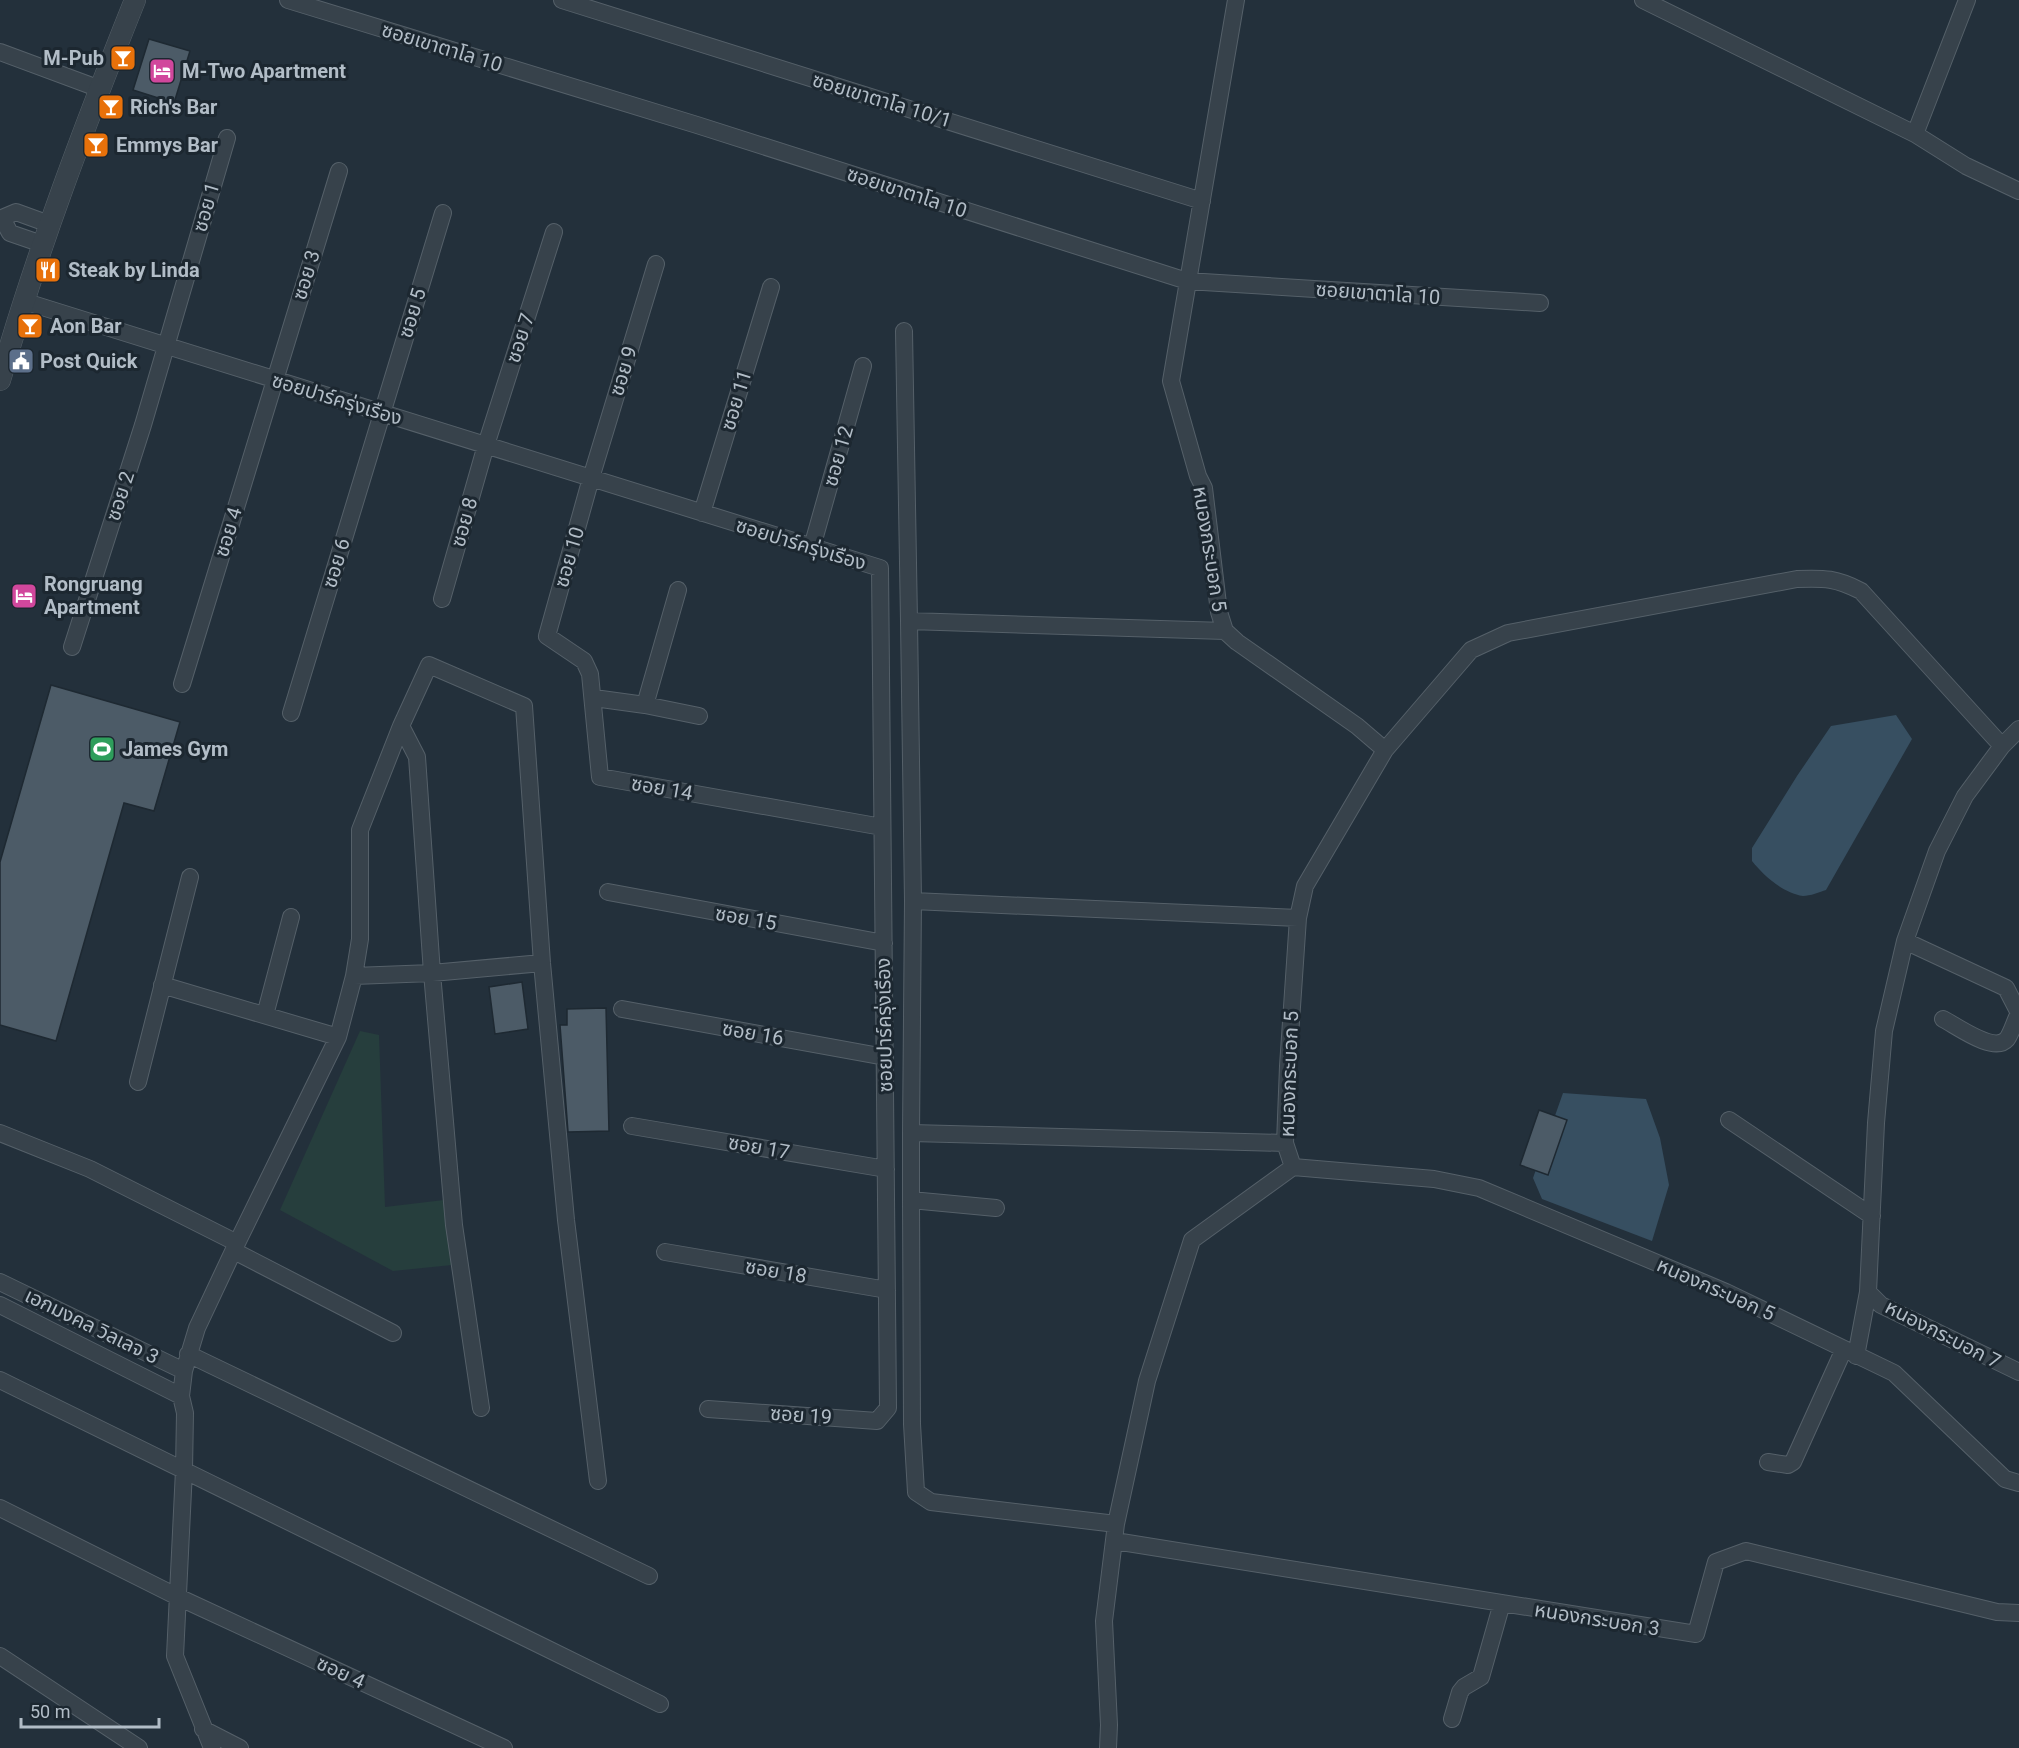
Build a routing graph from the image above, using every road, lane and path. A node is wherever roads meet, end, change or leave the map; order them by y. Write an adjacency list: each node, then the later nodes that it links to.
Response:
1 (135, 0): 8 (street)
2 (288, 0): 19 (street, ซอยเขาตาโล 10)
3 (562, 0): 13 (street, ซอยเขาตาโล 10/1)
4 (1236, 0): 13 (street, หนองกระบอก 5)
5 (1643, 0): 9 (street)
6 (1967, 0): 9 (street)
7 (0, 52): 8 (street)
8 (100, 89): 17 (street)
9 (1916, 134): 12 (street)
10 (227, 138): 24 (street, ซอย 1)
11 (339, 171): 26 (street, ซอย 3)
12 (2019, 191)
13 (1202, 201): 19 (street, หนองกระบอก 5)
14 (443, 213): 28 (street, ซอย 5)
15 (1, 218): 17 (street)
16 (554, 232): 29 (street, ซอย 7)
17 (45, 234): 21 (street)
18 (656, 264): 30 (street, ซอย 9)
19 (1187, 281): 22 (street, ซอยเขาตาโล 10); 36 (street, หนองกระบอก 5)
20 (771, 287): 31 (street, ซอย 11)
21 (23, 300): 24 (street, ซอยปาร์ครุ่งเรือง); 27 (street)
22 (1540, 303)
23 (903, 331): 35 (street)
24 (166, 345): 26 (street, ซอยปาร์ครุ่งเรือง); 38 (street, ซอย 2)
25 (863, 366): 32 (street, ซอย 12)
26 (274, 379): 28 (street, ซอยปาร์ครุ่งเรือง); 39 (street, ซอย 4)
27 (0, 380)
28 (381, 412): 29 (street, ซอยปาร์ครุ่งเรือง); 42 (street, ซอย 6)
29 (486, 445): 30 (street, ซอยปาร์ครุ่งเรือง); 34 (street, ซอย 8)
30 (591, 478): 31 (street, ซอยปาร์ครุ่งเรือง); 37 (street, ซอย 10)
31 (702, 513): 32 (street, ซอยปาร์ครุ่งเรือง)
32 (812, 547): 48 (street, ซอยปาร์ครุ่งเรือง)
33 (678, 590): 41 (street)
34 (442, 599)
35 (909, 621): 36 (street); 51 (street)
36 (1226, 631): 47 (street, หนองกระบอก 5)
37 (547, 636): 40 (street, ซอย 14)
38 (72, 647)
39 (182, 684)
40 (594, 698): 41 (street); 48 (street, ซอย 14)
41 (645, 705): 43 (street)
42 (291, 713)
43 (699, 716)
44 (401, 726): 56 (street); 57 (street); 58 (street)
45 (2019, 729): 46 (street)
46 (2002, 746): 47 (street); 54 (street)
47 (1385, 750): 53 (street, หนองกระบอก 5)
48 (882, 827): 55 (street, ซอยปาร์ครุ่งเรือง)
49 (190, 878): 59 (street)
50 (608, 892): 55 (street, ซอย 15)
51 (913, 901): 53 (street); 69 (street)
52 (291, 917): 61 (street)
53 (1298, 918): 70 (street, หนองกระบอก 5)
54 (1905, 941): 62 (street); 75 (street)
55 (884, 943): 64 (street, ซอยปาร์ครุ่งเรือง)
56 (542, 963): 57 (street); 94 (street)
57 (432, 973): 58 (street); 89 (street)
58 (354, 976): 63 (street)
59 (162, 985): 61 (street); 65 (street)
60 (622, 1009): 64 (street, ซอย 16)
61 (265, 1015): 63 (street)
62 (1943, 1019)
63 (338, 1037): 76 (street)
64 (885, 1057): 72 (street, ซอยปาร์ครุ่งเรือง)
65 (138, 1083)
66 (1729, 1119): 75 (street)
67 (632, 1126): 72 (street, ซอย 17)
68 (0, 1133): 76 (street)
69 (911, 1133): 70 (street); 73 (street)
70 (1285, 1143): 71 (street, หนองกระบอก 5)
71 (1293, 1167): 83 (street, หนองกระบอก 5); 97 (street)
72 (886, 1169): 79 (street, ซอยปาร์ครุ่งเรือง)
73 (911, 1200): 74 (street); 97 (street)
74 (996, 1208)
75 (1872, 1216): 80 (street)
76 (235, 1247): 82 (street); 84 (street)
77 (664, 1252): 79 (street, ซอย 18)
78 (0, 1282): 85 (street, เอกมงคล วิลเลจ 3)
79 (887, 1290): 90 (street, ซอยปาร์ครุ่งเรือง)
80 (1869, 1292): 83 (street); 86 (street, หนองกระบอก 7)
81 (0, 1305): 88 (street, เอกมงคล วิลเลจ 3)
82 (393, 1333)
83 (1850, 1352): 92 (street); 95 (street, หนองกระบอก 5)
84 (188, 1354): 85 (street); 99 (street)
85 (184, 1371): 88 (street)
86 (2019, 1372)
87 (0, 1380): 93 (street)
88 (181, 1396): 93 (street)
89 (481, 1408)
90 (888, 1408): 91 (street, ซอย 19)
91 (708, 1409)
92 (1768, 1462)
93 (184, 1470): 100 (street); 104 (street)
94 (598, 1481)
95 (2019, 1483)
96 (0, 1508): 100 (street, ซอย 4)
97 (1116, 1524): 98 (street)
98 (1115, 1541): 101 (street, หนองกระบอก 3); 111 (street)
99 (649, 1576)
100 (178, 1597): 106 (street); 110 (street, ซอย 4)
101 (1502, 1603): 102 (street, หนองกระบอก 3); 105 (street)
102 (2019, 1613)
103 (0, 1656): 107 (street)
104 (660, 1704)
105 (1452, 1719)
106 (203, 1729): 108 (street); 109 (street)
107 (139, 1748)
108 (212, 1748)
109 (240, 1748)
110 (504, 1748)
111 (1108, 1748)

